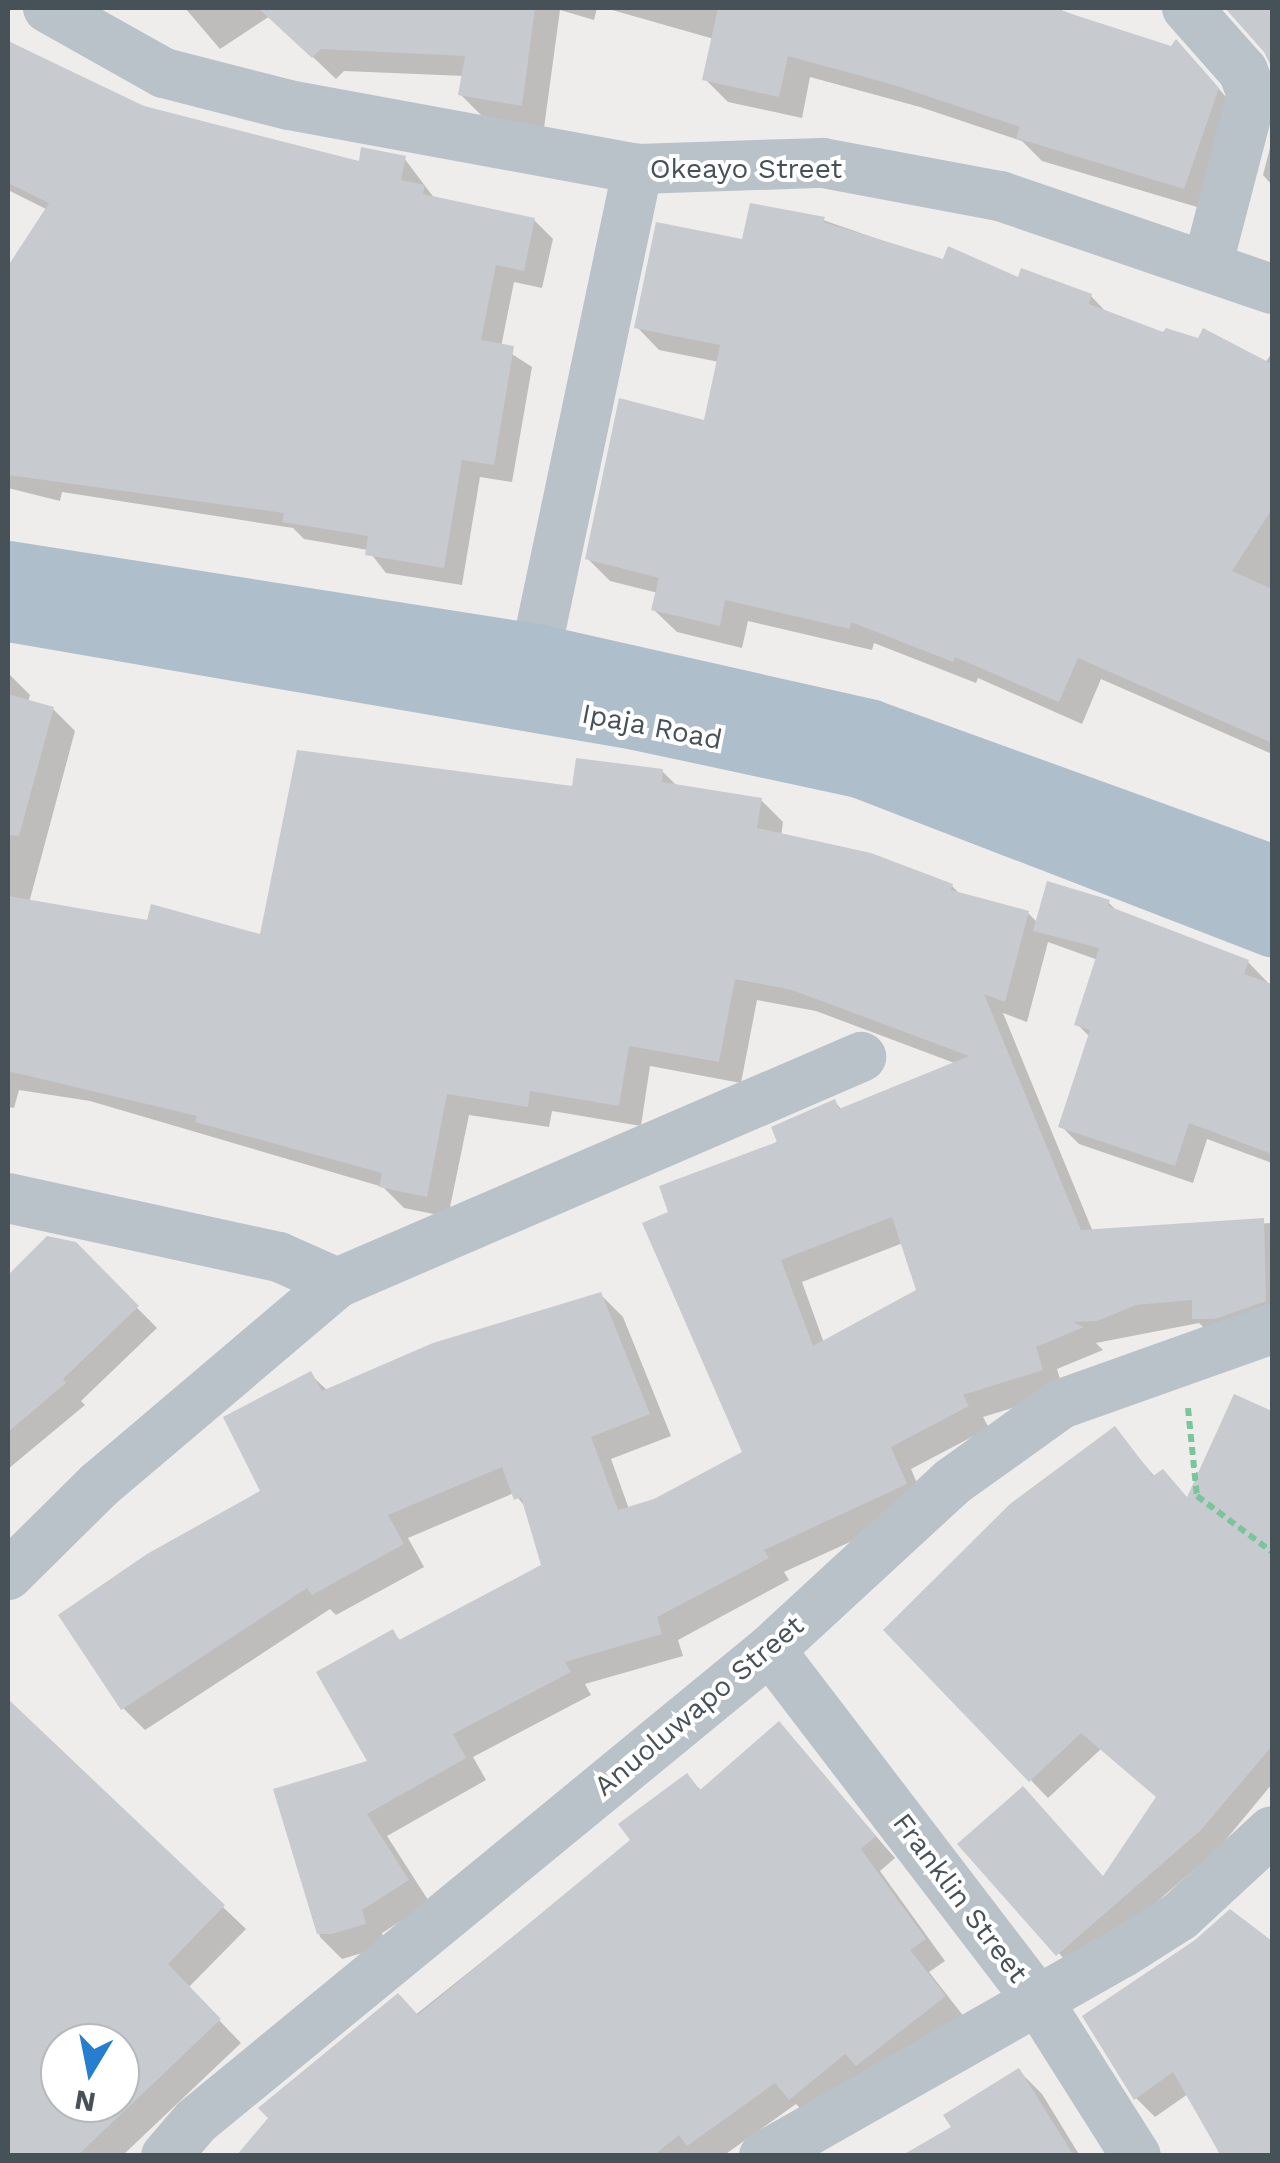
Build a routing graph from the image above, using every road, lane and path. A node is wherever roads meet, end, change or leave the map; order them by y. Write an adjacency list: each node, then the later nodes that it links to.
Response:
1 (48, 8): 3 (street, Okeayo Street)
2 (1187, 8): 4 (street)
3 (638, 169): 4 (street, Okeayo Street); 8 (street)
4 (1208, 263): 5 (street, Okeayo Street)
5 (1272, 289)
6 (8, 568): 8 (main road, Ipaja Road)
7 (8, 614): 10 (main road, Ipaja Road)
8 (536, 651): 9 (main road, Ipaja Road)
9 (1272, 872)
10 (1272, 928)
11 (861, 1057): 13 (street)
12 (8, 1198): 13 (street)
13 (338, 1282): 17 (street)
14 (1272, 1329): 15 (street, Anuoluwapo Street)
15 (1180, 1358): 16 (path); 18 (street, Anuoluwapo Street)
16 (1272, 1552)
17 (8, 1575)
18 (770, 1650): 20 (street, Franklin Street); 21 (street, Anuoluwapo Street)
19 (1272, 1831): 20 (street)
20 (1038, 2001): 22 (street); 23 (street, Franklin Street)
21 (166, 2156)
22 (764, 2156)
23 (1136, 2156)

